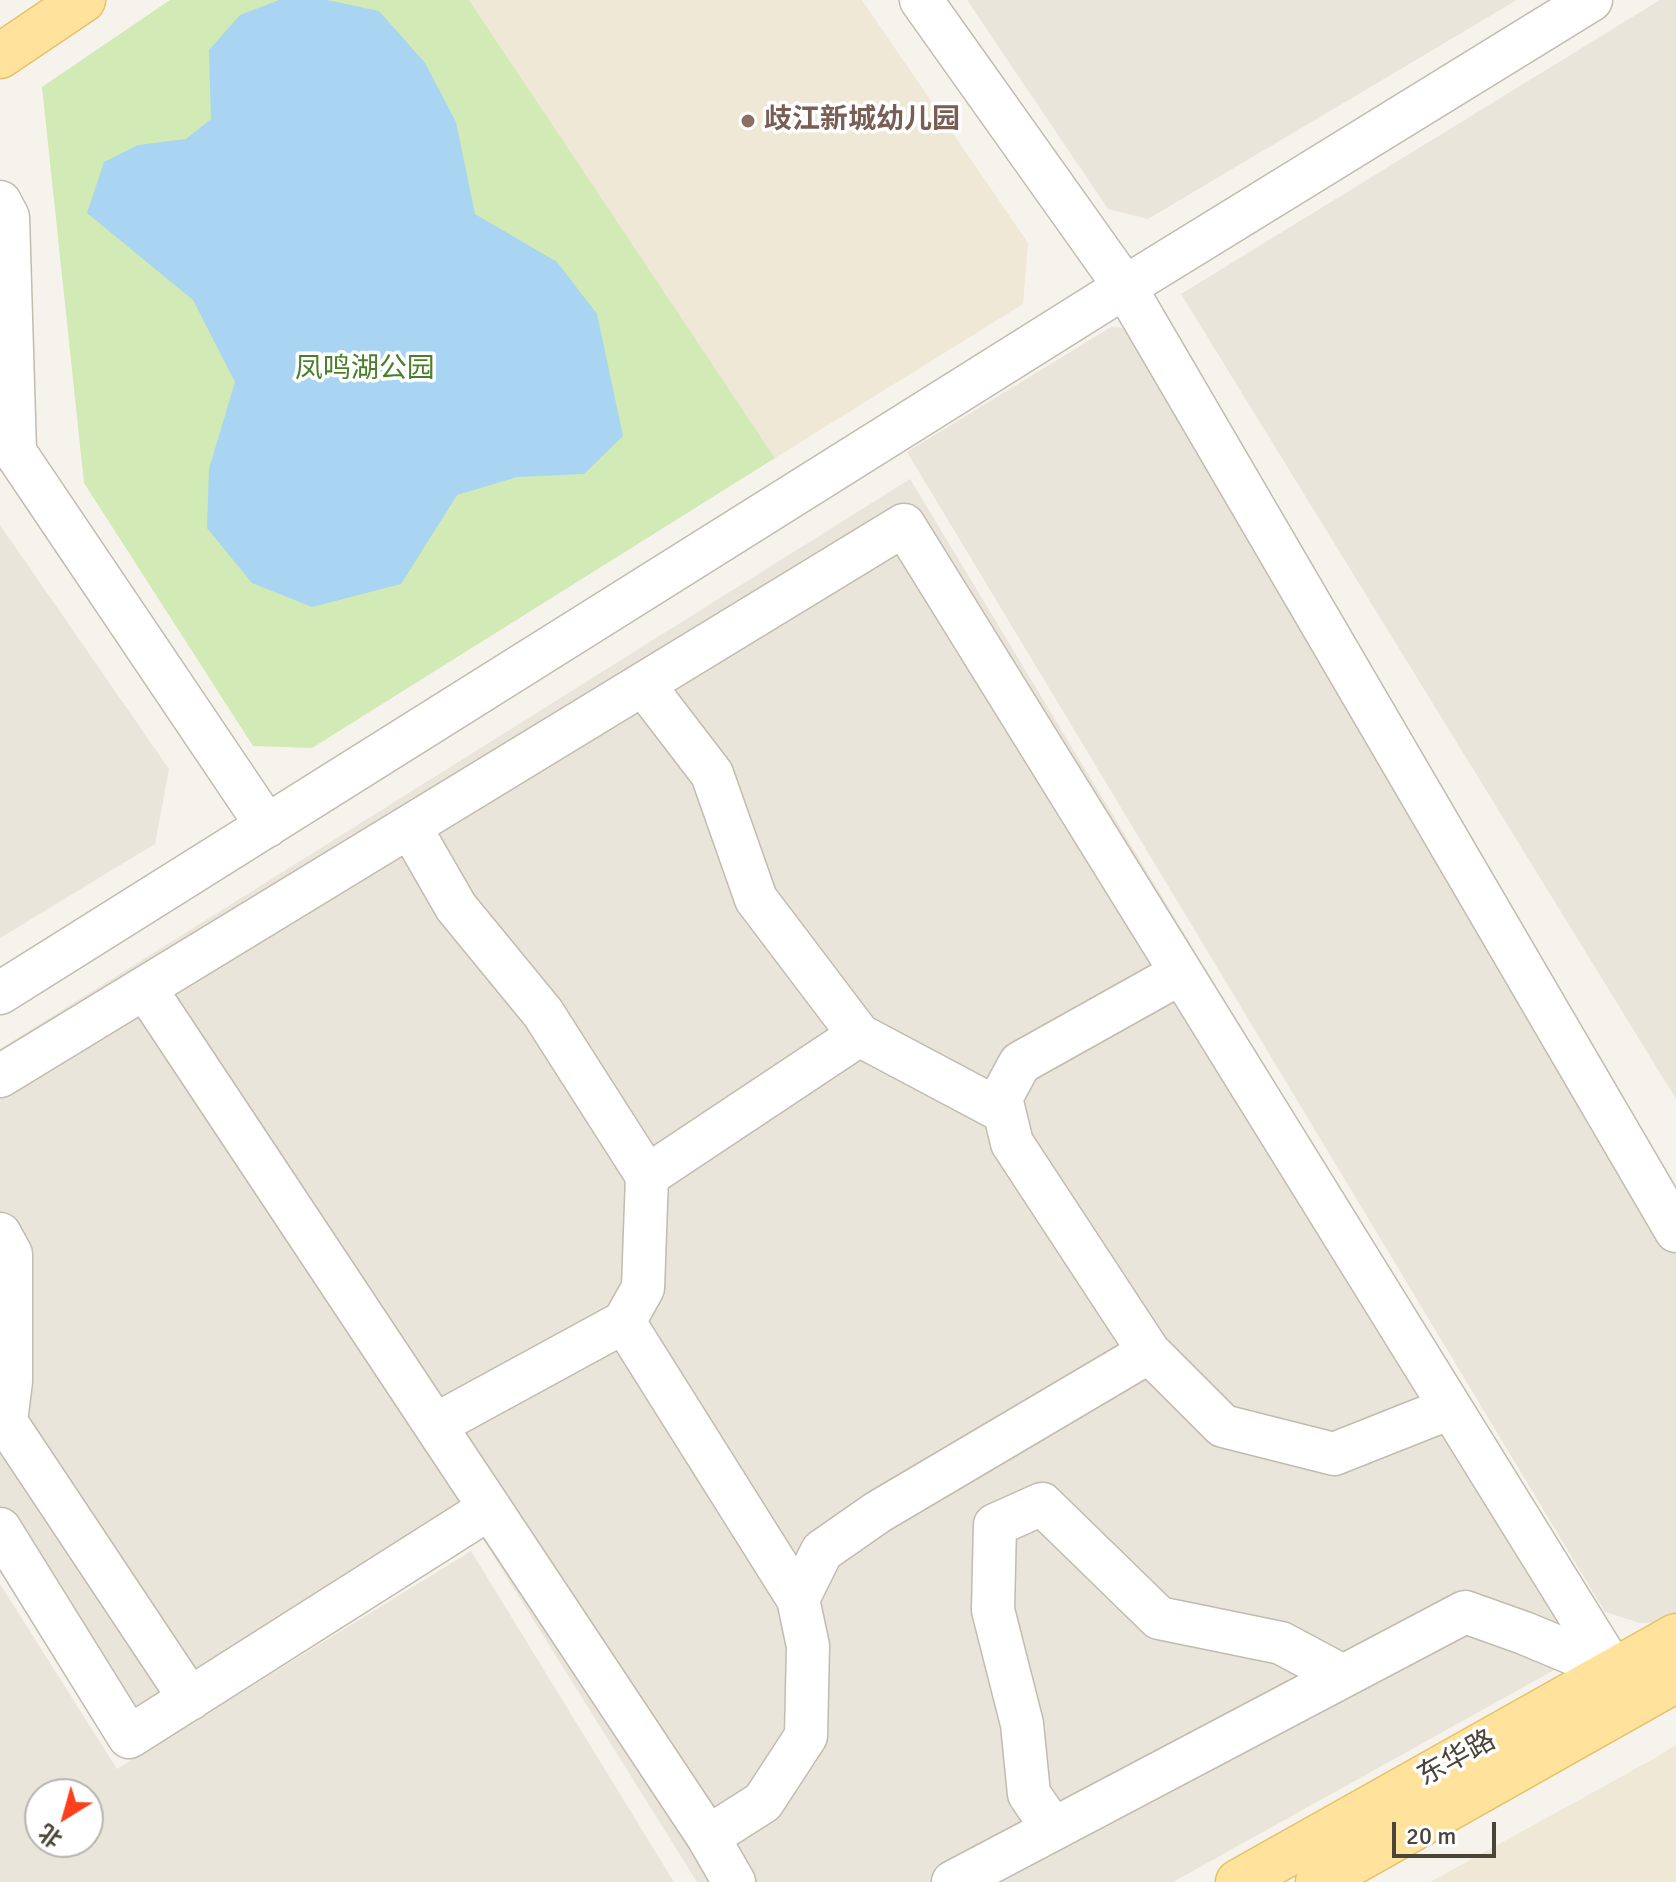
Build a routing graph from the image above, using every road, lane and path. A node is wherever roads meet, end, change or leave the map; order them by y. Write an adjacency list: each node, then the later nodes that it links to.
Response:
1 (83, 0): 4 (main road)
2 (921, 0): 6 (street)
3 (1591, 0): 6 (street)
4 (0, 56)
5 (0, 202): 8 (street)
6 (1125, 287): 8 (street); 17 (street)
7 (643, 684): 9 (street); 10 (street); 13 (street)
8 (267, 826): 12 (street)
9 (410, 827): 11 (street); 16 (street)
10 (1181, 973): 15 (street); 21 (street)
11 (145, 988): 14 (street); 22 (street)
12 (0, 993)
13 (859, 1035): 15 (street); 16 (street)
14 (0, 1076)
15 (1004, 1112): 20 (street)
16 (647, 1176): 19 (street)
17 (1676, 1231)
18 (0, 1234): 23 (street)
19 (624, 1322): 22 (street); 26 (street)
20 (1149, 1352): 21 (street); 26 (street)
21 (1450, 1408): 28 (street)
22 (435, 1425): 24 (street)
23 (3, 1426): 31 (street)
24 (490, 1508): 31 (street); 33 (street)
25 (0, 1529): 31 (street)
26 (798, 1599): 33 (street)
27 (1676, 1636): 28 (main road, 东华路)
28 (1613, 1670): 29 (street); 36 (main road, 东华路)
29 (1343, 1676): 32 (street); 32 (street)
30 (1676, 1680): 37 (main road, 东华路)
31 (190, 1699)
32 (1053, 1829): 35 (street)
33 (708, 1837): 34 (street)
34 (734, 1882)
35 (953, 1882)
36 (1238, 1882)
37 (1318, 1882)

